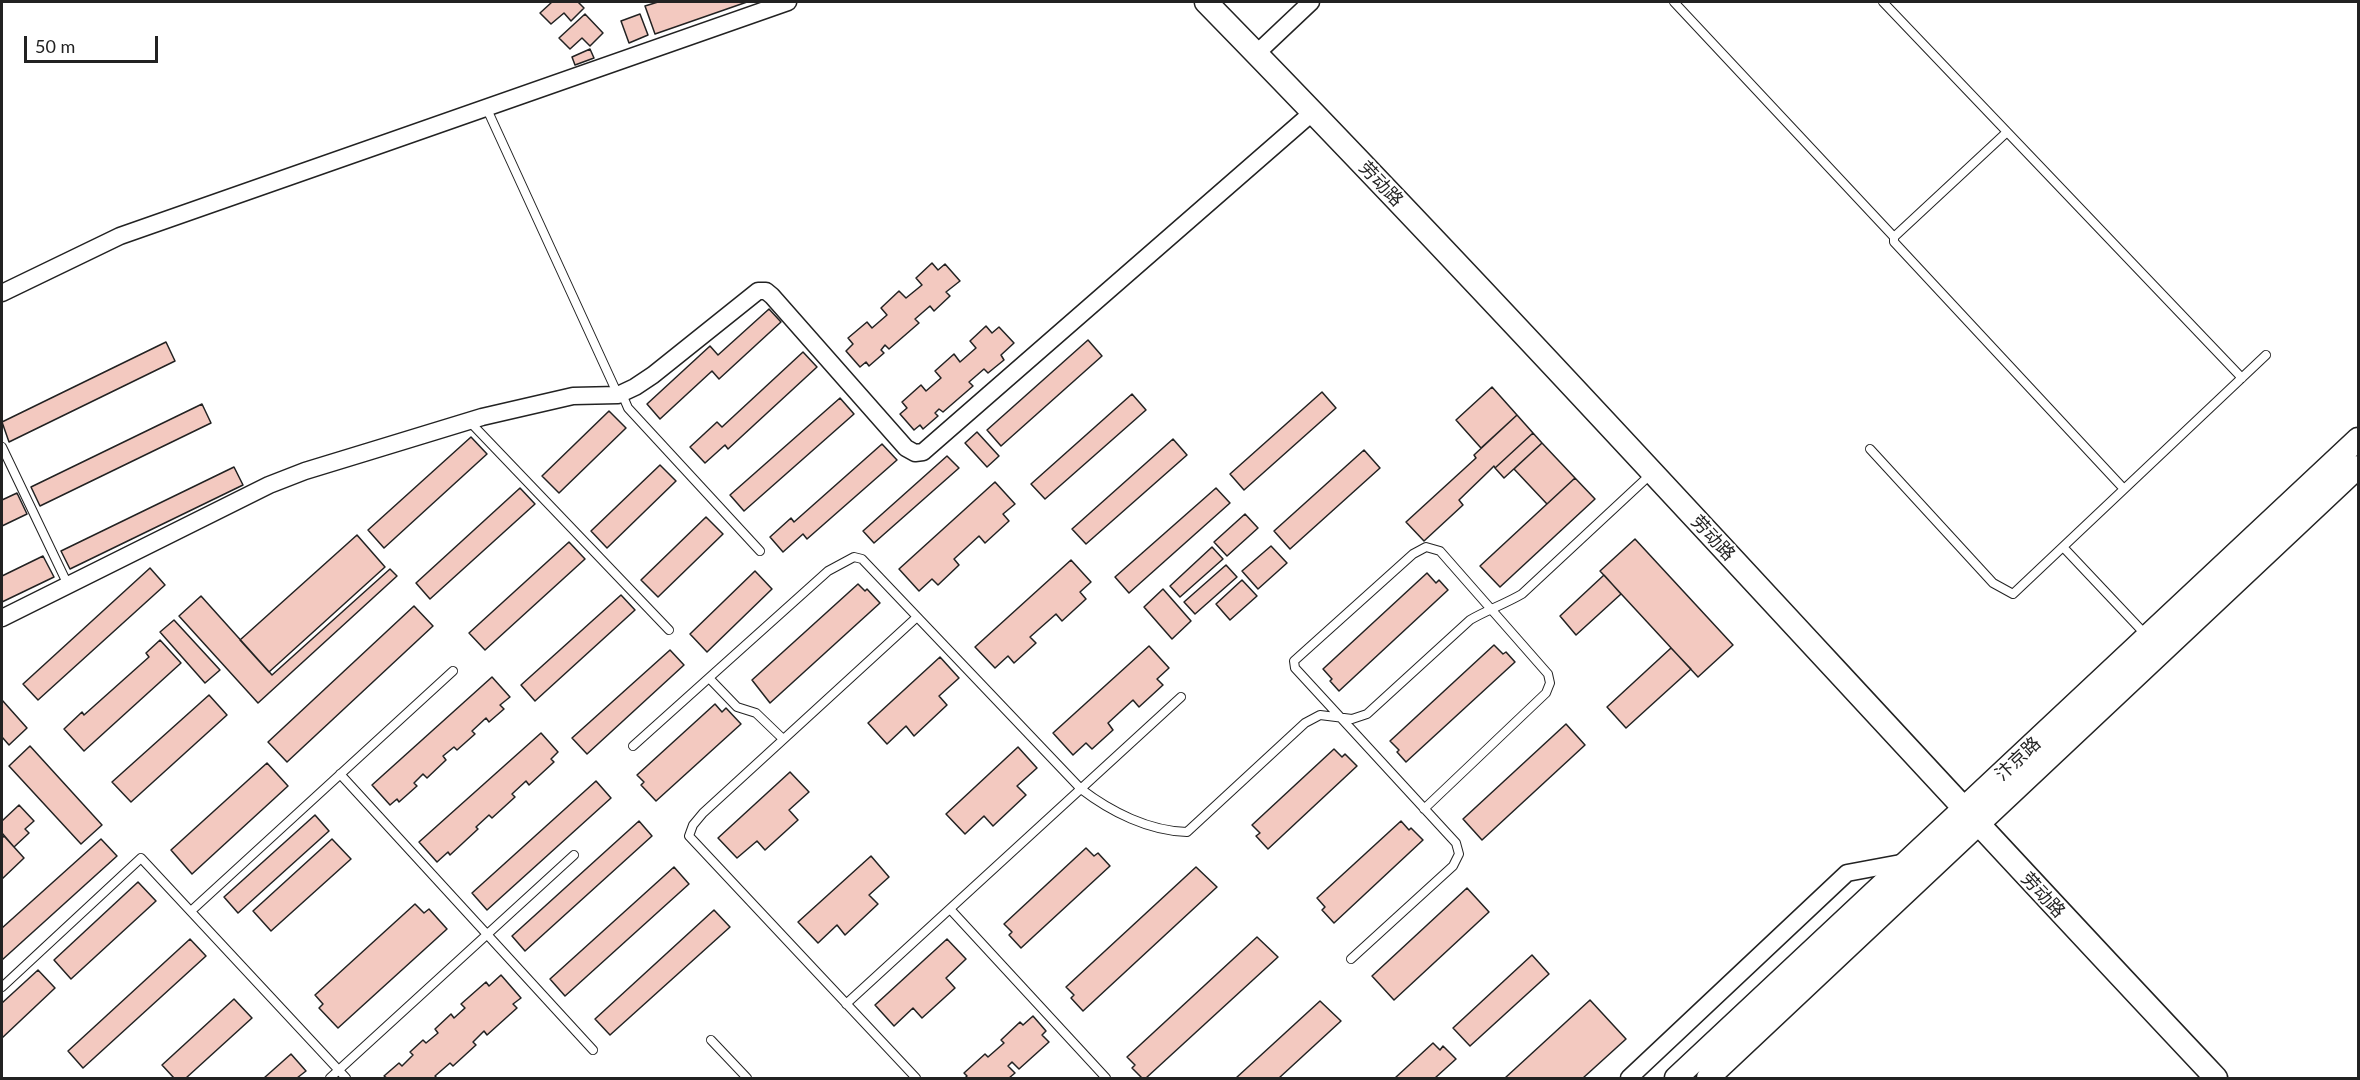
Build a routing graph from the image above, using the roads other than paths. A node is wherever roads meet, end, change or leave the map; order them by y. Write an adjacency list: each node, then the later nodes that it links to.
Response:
1 (788, 2): 7 (street)
2 (1206, 2): 6 (main road, 劳动路)
3 (1311, 2): 6 (street)
4 (1674, 2): 10 (lane)
5 (1883, 2): 9 (lane)
6 (1257, 53): 8 (main road, 劳动路)
7 (486, 107): 11 (street); 14 (lane)
8 (1313, 112): 14 (street); 20 (main road, 劳动路)
9 (2007, 132): 10 (lane); 13 (lane)
10 (1894, 237): 21 (lane)
11 (2, 292)
12 (2266, 355): 13 (lane)
13 (2242, 378): 21 (lane)
14 (620, 394): 15 (street); 23 (lane)
15 (469, 421): 24 (street); 28 (lane)
16 (2358, 439): 29 (main road, 汴京路)
17 (2, 447): 24 (lane)
18 (1870, 449): 22 (lane)
19 (2358, 467): 39 (main road, 汴京路)
20 (1652, 473): 25 (lane); 39 (main road, 劳动路)
21 (2124, 489): 22 (lane)
22 (2063, 547): 29 (lane)
23 (760, 551)
24 (68, 585): 27 (street)
25 (1491, 608): 33 (lane); 33 (lane); 38 (lane)
26 (917, 617): 31 (lane); 34 (lane); 37 (lane)
27 (2, 618)
28 (669, 630)
29 (2148, 638): 39 (main road, 汴京路)
30 (453, 671): 36 (lane)
31 (709, 678): 34 (lane); 35 (lane)
32 (1181, 697): 37 (lane)
33 (1340, 717): 37 (lane); 38 (lane)
34 (783, 739): 47 (lane)
35 (633, 747)
36 (340, 774): 43 (lane); 44 (lane)
37 (1081, 789): 42 (lane)
38 (1424, 809): 45 (lane)
39 (1971, 818): 41 (main road, 汴京路); 58 (main road, 汴京路); 59 (main road, 劳动路)
40 (574, 855): 44 (lane)
41 (1906, 862): 56 (street); 57 (main road, 汴京路)
42 (950, 909): 47 (lane); 55 (lane)
43 (191, 911): 46 (lane); 50 (lane)
44 (487, 935): 49 (lane); 50 (lane)
45 (1351, 959)
46 (2, 987)
47 (846, 1004): 54 (lane)
48 (711, 1040): 53 (lane)
49 (593, 1050)
50 (339, 1071): 51 (lane); 52 (lane)
51 (330, 1078)
52 (346, 1078)
53 (747, 1078)
54 (915, 1078)
55 (1106, 1078)
56 (1629, 1078)
57 (1676, 1078)
58 (1708, 1078)
59 (2216, 1078)

